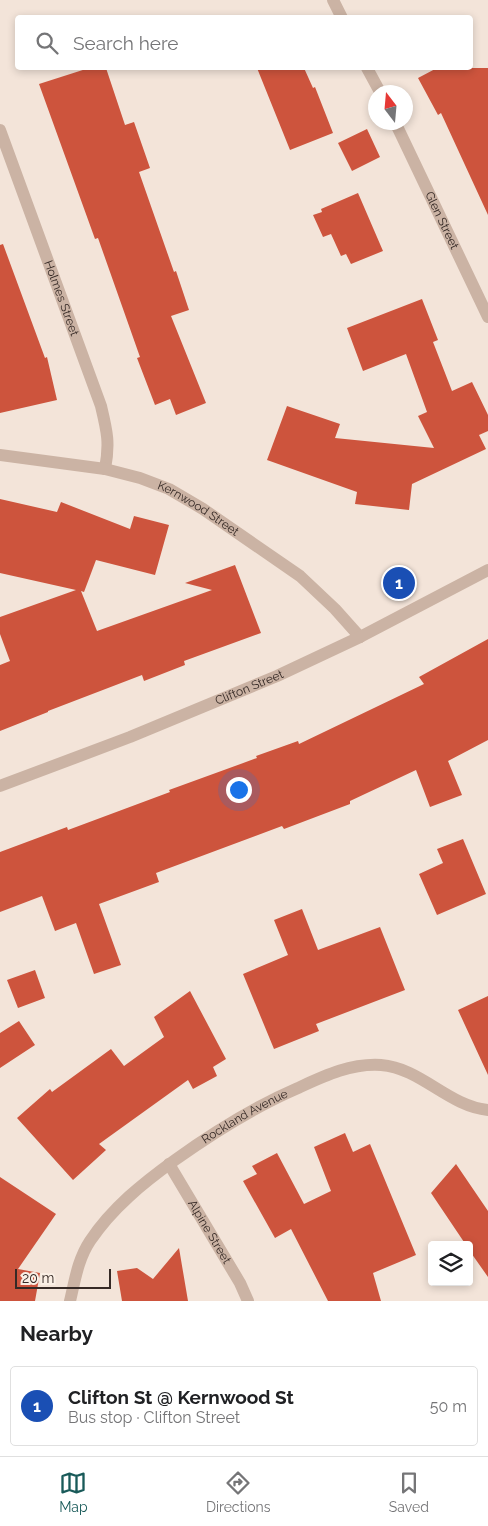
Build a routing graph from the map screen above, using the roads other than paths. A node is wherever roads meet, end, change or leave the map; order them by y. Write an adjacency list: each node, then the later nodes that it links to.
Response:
1 (333, 0): 2 (street)
2 (340, 15)
3 (368, 70): 4 (street)
4 (376, 85)
5 (0, 130): 9 (street, Holmes Street)
6 (399, 130): 7 (street, Glen Street)
7 (488, 317)
8 (0, 454): 9 (street, Kernwood Street)
9 (105, 469): 11 (street, Kernwood Street)
10 (488, 570): 11 (street, Clifton Street)
11 (360, 637): 12 (street, Clifton Street)
12 (0, 786)
13 (488, 1110): 14 (street, Rockland Avenue)
14 (169, 1164): 15 (street, Rockland Avenue); 16 (street, Alpine Street)
15 (70, 1301)
16 (248, 1301)

